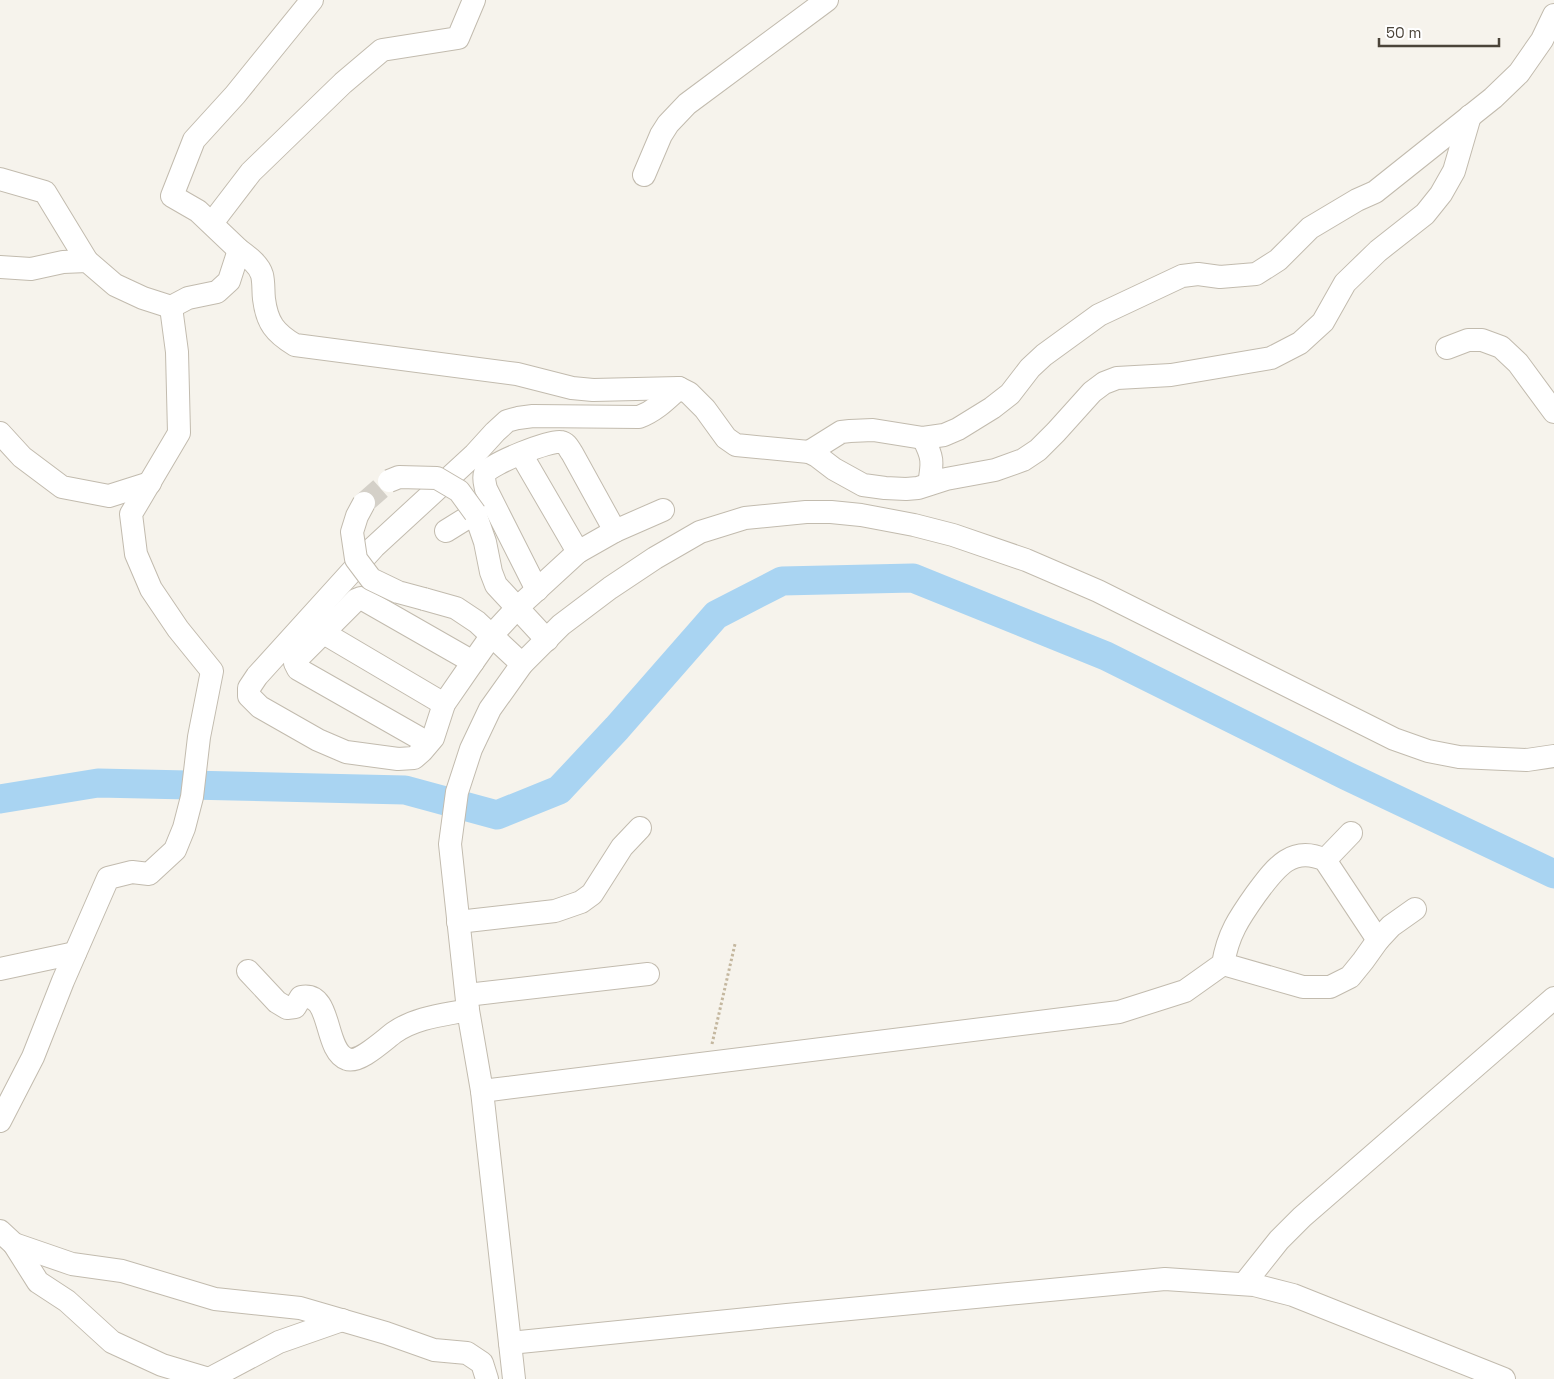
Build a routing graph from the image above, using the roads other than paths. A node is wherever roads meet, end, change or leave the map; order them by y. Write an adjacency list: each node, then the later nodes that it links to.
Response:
1 (312, 0): 8 (street)
2 (474, 0): 8 (street)
3 (827, 0): 6 (street)
4 (1554, 15): 5 (street)
5 (1470, 116): 17 (street); 22 (street)
6 (644, 175)
7 (0, 179): 10 (street)
8 (212, 223): 9 (street)
9 (239, 250): 12 (street); 14 (street)
10 (87, 261): 11 (street); 12 (street)
11 (0, 267)
12 (171, 307): 21 (street)
13 (1447, 348): 15 (street)
14 (679, 388): 18 (street); 39 (street)
15 (1554, 412)
16 (0, 433): 21 (street)
17 (923, 438): 18 (street); 22 (street)
18 (809, 452): 23 (street)
19 (521, 454): 29 (street); 30 (street); 31 (street)
20 (390, 481): 26 (street, bridge)
21 (150, 483): 47 (street)
22 (929, 484): 23 (street)
23 (906, 489): 27 (street)
24 (364, 503): 34 (street, bridge)
25 (663, 510): 29 (street)
26 (475, 512): 28 (street); 32 (street)
27 (914, 525): 35 (street); 40 (street)
28 (446, 531)
29 (615, 531): 30 (street)
30 (578, 552): 31 (street)
31 (537, 590): 32 (street)
32 (517, 608): 34 (street); 35 (street)
33 (322, 632): 36 (street); 38 (street); 39 (street)
34 (492, 635): 36 (street); 37 (street)
35 (546, 640): 37 (street)
36 (473, 662): 38 (street)
37 (522, 664): 45 (street)
38 (444, 704): 39 (street)
39 (428, 743)
40 (1554, 756)
41 (640, 828): 45 (street)
42 (1351, 833): 43 (street)
43 (1325, 860): 46 (street); 48 (street)
44 (1415, 908): 46 (street)
45 (458, 922): 53 (street)
46 (1378, 940): 48 (street)
47 (75, 953): 49 (street); 55 (street)
48 (1223, 964): 54 (street)
49 (0, 969)
50 (248, 971): 53 (street)
51 (648, 974): 53 (street)
52 (1554, 998): 57 (street)
53 (467, 1002): 54 (street)
54 (482, 1091): 59 (street)
55 (0, 1121)
56 (7, 1237): 58 (street); 60 (street)
57 (1244, 1284): 59 (street); 63 (street)
58 (342, 1320): 60 (street); 61 (street)
59 (510, 1343): 62 (street)
60 (209, 1379)
61 (487, 1379)
62 (514, 1379)
63 (1504, 1379)

